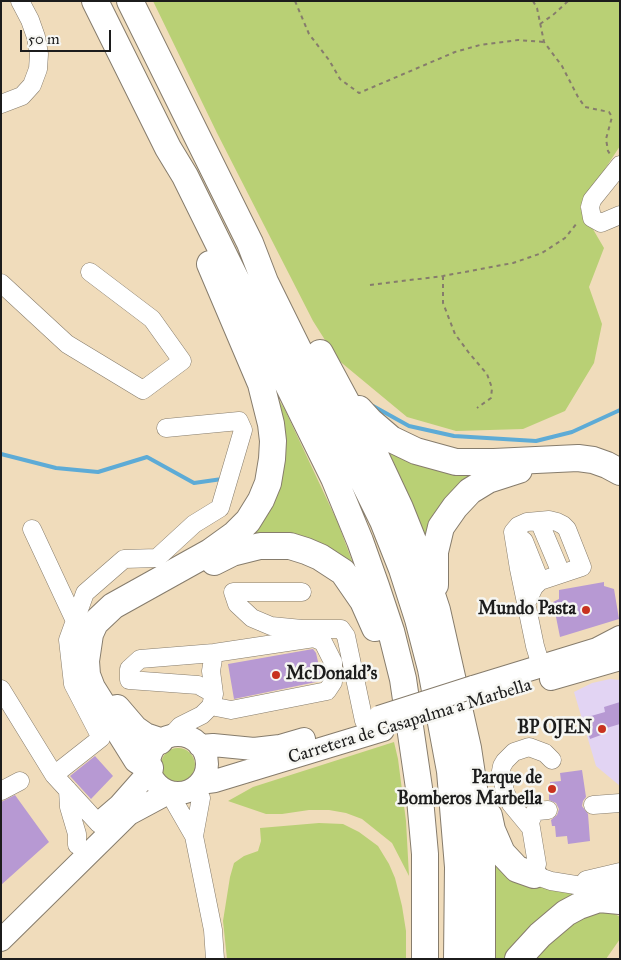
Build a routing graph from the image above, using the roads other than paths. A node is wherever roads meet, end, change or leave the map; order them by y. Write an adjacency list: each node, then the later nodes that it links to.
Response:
1 (20, 1): 4 (street)
2 (96, 1): 5 (highway)
3 (130, 1): 8 (highway)
4 (1, 104)
5 (168, 148): 30 (highway); 35 (highway)
6 (620, 165): 7 (street)
7 (620, 215)
8 (250, 243): 11 (highway); 58 (highway)
9 (90, 272): 10 (street)
10 (1, 283)
11 (338, 387): 13 (highway); 20 (highway)
12 (166, 428): 21 (street)
13 (620, 472)
14 (620, 482): 20 (highway)
15 (32, 529): 21 (street)
16 (514, 532): 17 (street); 17 (street); 19 (street)
17 (540, 581): 19 (street)
18 (302, 592): 29 (street)
19 (526, 604): 25 (street)
20 (437, 610): 33 (highway)
21 (74, 621): 36 (street)
22 (620, 637): 25 (main road, Carretera de Casapalma a Marbella)
23 (214, 653): 28 (street); 28 (street); 28 (street)
24 (614, 664): 27 (main road, Carretera de Casapalma a Marbella)
25 (541, 666): 27 (main road, Carretera de Casapalma a Marbella)
26 (1, 689): 36 (street)
27 (475, 694): 29 (main road, Carretera de Casapalma a Marbella)
28 (209, 705): 31 (street); 32 (street)
29 (375, 722): 32 (main road, Carretera de Casapalma a Marbella); 38 (main road, Carretera de Casapalma a Marbella)
30 (410, 730): 31 (highway); 57 (highway)
31 (166, 739): 32 (main road); 35 (main road)
32 (199, 745): 38 (main road)
33 (468, 748): 50 (highway); 59 (highway)
34 (552, 760): 46 (street)
35 (150, 769): 41 (main road); 45 (main road)
36 (54, 775): 39 (street)
37 (20, 781): 40 (street)
38 (197, 785): 41 (main road); 47 (street)
39 (68, 790): 45 (street); 48 (street)
40 (1, 792)
41 (171, 792): 47 (street); 55 (main road)
42 (620, 803): 43 (street)
43 (593, 805)
44 (548, 810): 46 (street)
45 (99, 824): 48 (main road)
46 (530, 827): 50 (street)
47 (194, 836): 56 (street)
48 (77, 845): 54 (main road)
49 (620, 872): 51 (street)
50 (534, 875): 51 (street)
51 (577, 884): 52 (street)
52 (620, 887)
53 (620, 900): 60 (highway)
54 (1, 919)
55 (1, 940)
56 (215, 959)
57 (424, 959)
58 (457, 959)
59 (482, 959)
60 (518, 959)

